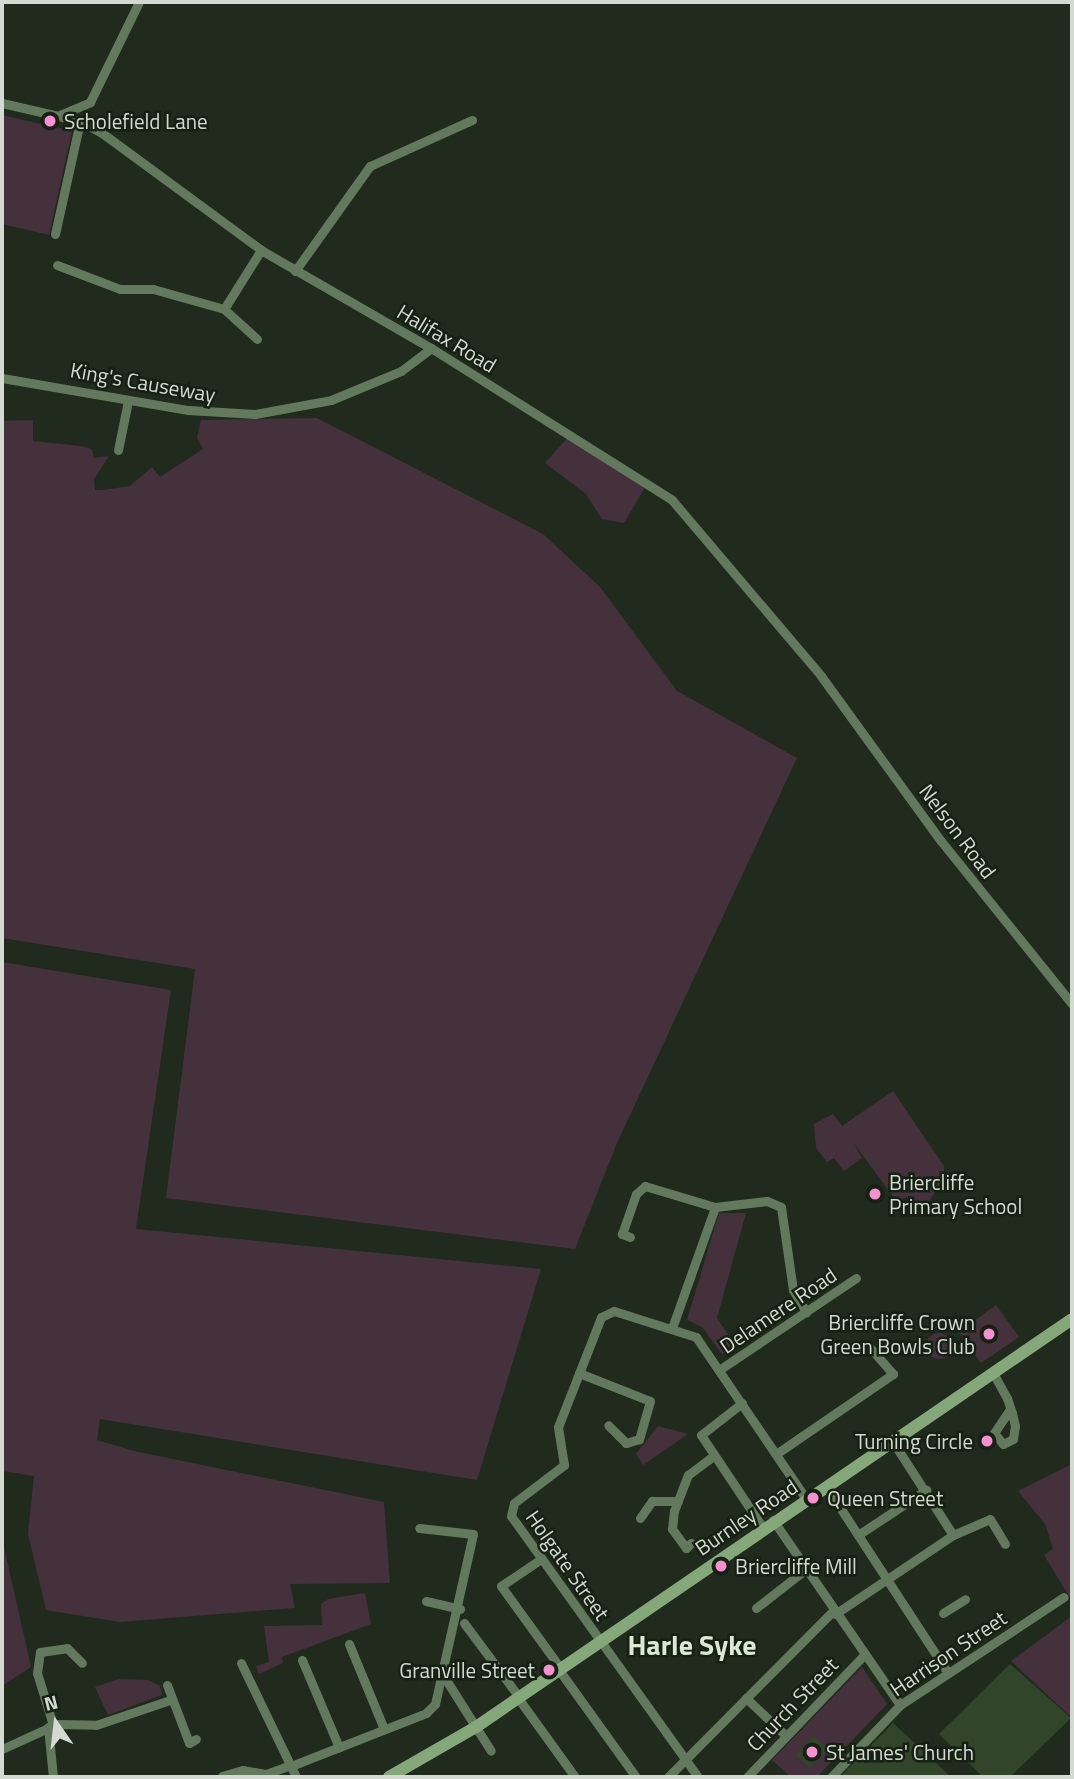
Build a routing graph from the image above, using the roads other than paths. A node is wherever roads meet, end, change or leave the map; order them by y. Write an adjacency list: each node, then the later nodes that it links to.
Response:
1 (139, 2): 3 (street)
2 (2, 103): 3 (street, Halifax Road)
3 (59, 116): 5 (street, Halifax Road)
4 (472, 120): 9 (street)
5 (80, 121): 6 (street); 7 (street, Halifax Road)
6 (55, 234)
7 (261, 250): 9 (street, Halifax Road); 10 (street)
8 (57, 265): 10 (street)
9 (295, 271): 12 (street, Halifax Road)
10 (224, 309): 11 (street)
11 (257, 339)
12 (431, 348): 14 (street, King's Causeway); 16 (street, Halifax Road)
13 (2, 378): 14 (street, King's Causeway)
14 (128, 401): 15 (street)
15 (118, 450)
16 (821, 676): 17 (street, Nelson Road)
17 (1072, 1004)
18 (715, 1207): 19 (street); 21 (street); 23 (street)
19 (622, 1234)
20 (856, 1278): 21 (street, Delamere Road)
21 (806, 1312): 25 (street, Delamere Road)
22 (1072, 1319): 27 (street, Burnley Road)
23 (672, 1328): 25 (street); 26 (street)
24 (871, 1349): 32 (street)
25 (719, 1370): 28 (street)
26 (579, 1373): 30 (street); 45 (street, Holgate Street)
27 (993, 1373): 29 (street); 31 (street, Burnley Road)
28 (742, 1404): 32 (street); 33 (street)
29 (1010, 1409)
30 (608, 1425)
31 (893, 1442): 34 (street, Burnley Road); 35 (street)
32 (776, 1454): 36 (street)
33 (713, 1457): 37 (street); 39 (street)
34 (826, 1486): 36 (street, Burnley Road); 42 (street)
35 (926, 1490): 41 (street); 42 (street)
36 (806, 1499): 39 (street, Burnley Road)
37 (678, 1501): 38 (street); 44 (street)
38 (638, 1515)
39 (768, 1524): 46 (street); 56 (street, Burnley Road)
40 (419, 1528): 52 (street)
41 (953, 1533): 43 (street); 47 (street)
42 (858, 1535): 47 (street)
43 (1005, 1544)
44 (687, 1548)
45 (541, 1559): 56 (street, Holgate Street); 62 (street)
46 (806, 1569): 51 (street); 53 (street)
47 (887, 1579): 53 (street); 63 (street)
48 (1064, 1597): 63 (street, Harrison Street)
49 (965, 1599): 54 (street)
50 (426, 1601): 52 (street)
51 (756, 1608)
52 (460, 1609): 72 (street)
53 (834, 1612): 58 (street); 67 (street)
54 (943, 1614)
55 (464, 1623): 66 (street)
56 (600, 1642): 62 (street, Burnley Road); 78 (street, Holgate Street)
57 (349, 1644): 72 (street)
58 (863, 1656): 69 (street); 73 (street, Church Street)
59 (302, 1660): 75 (street)
60 (82, 1663): 70 (street)
61 (241, 1663): 79 (street)
62 (560, 1670): 66 (street, Burnley Road); 85 (street)
63 (948, 1673): 69 (street, Harrison Street)
64 (448, 1684): 71 (street)
65 (167, 1685): 68 (street)
66 (519, 1698): 71 (street, Burnley Road); 84 (street)
67 (747, 1698): 73 (street); 78 (street)
68 (170, 1700): 70 (street); 74 (street)
69 (900, 1704): 89 (street, Harrison Street)
70 (51, 1726): 76 (street); 81 (street)
71 (476, 1727): 77 (street); 83 (street, Burnley Road)
72 (384, 1729): 75 (street)
73 (786, 1736): 88 (street, Church Street)
74 (189, 1743)
75 (339, 1747): 79 (street)
76 (2, 1749)
77 (491, 1751)
78 (685, 1760): 86 (street); 87 (street, Holgate Street)
79 (291, 1765): 80 (street); 82 (street)
80 (226, 1771)
81 (53, 1777)
82 (296, 1777)
83 (388, 1777)
84 (575, 1777)
85 (636, 1777)
86 (668, 1777)
87 (698, 1777)
88 (747, 1777)
89 (831, 1777)

